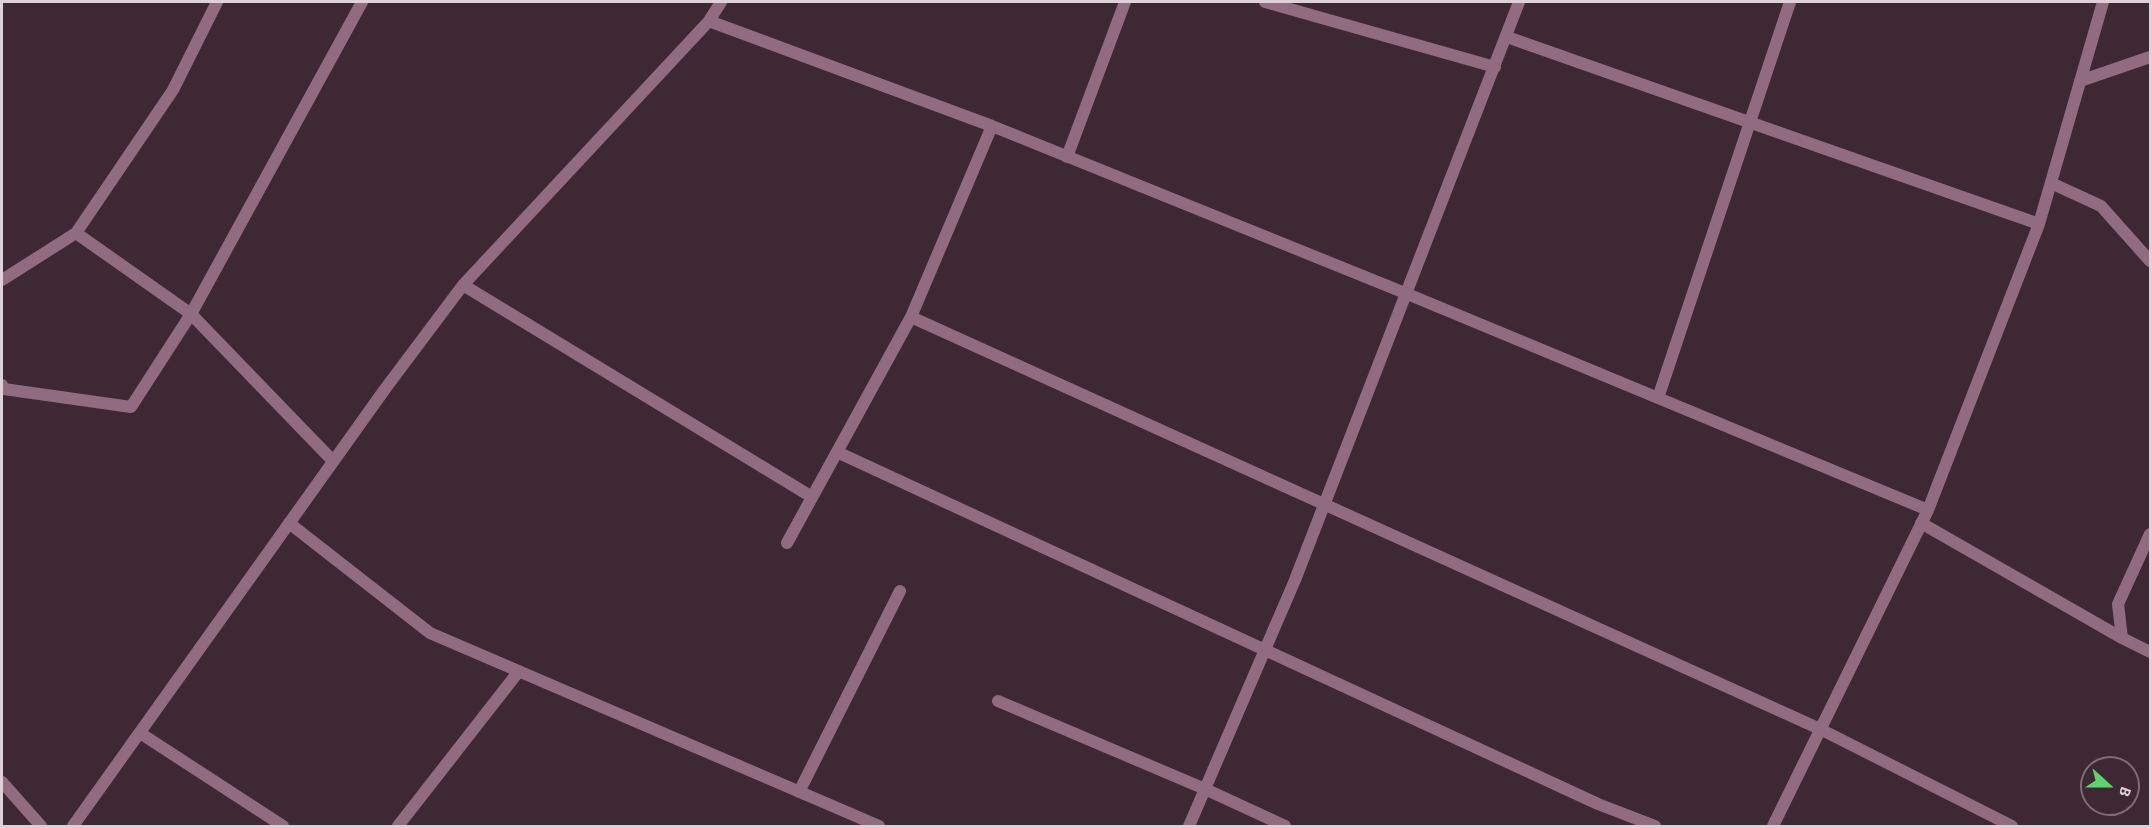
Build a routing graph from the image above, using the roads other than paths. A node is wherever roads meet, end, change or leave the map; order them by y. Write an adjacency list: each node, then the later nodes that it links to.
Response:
1 (217, 2): 20 (street)
2 (362, 2): 25 (street)
3 (720, 2): 10 (street)
4 (1125, 2): 17 (street)
5 (1265, 2): 9 (street)
6 (1519, 2): 11 (street)
7 (1790, 2): 15 (street)
8 (2103, 2): 14 (street)
9 (1290, 5): 13 (street)
10 (709, 21): 16 (street); 23 (street)
11 (1507, 37): 13 (street); 15 (street)
12 (2151, 57): 14 (street)
13 (1495, 67): 24 (street)
14 (2080, 81): 18 (street)
15 (1750, 123): 19 (street); 28 (street)
16 (992, 126): 17 (street); 26 (street)
17 (1067, 157): 24 (street)
18 (2051, 183): 19 (street); 21 (street)
19 (2039, 224): 33 (street)
20 (76, 233): 22 (street); 25 (street)
21 (2151, 261)
22 (2, 280)
23 (463, 285): 30 (street); 31 (street)
24 (1406, 293): 28 (street); 32 (street)
25 (191, 314): 27 (street); 30 (street)
26 (911, 317): 29 (street); 32 (street)
27 (2, 385)
28 (1658, 398): 33 (street)
29 (837, 452): 31 (street); 40 (street)
30 (333, 460): 34 (street)
31 (812, 497): 37 (street)
32 (1324, 505): 40 (street); 44 (street)
33 (1928, 510): 35 (street)
34 (289, 523): 42 (street); 45 (street)
35 (1921, 523): 39 (street); 44 (street)
36 (2151, 534): 39 (street)
37 (787, 543)
38 (900, 591): 48 (street)
39 (2122, 638): 41 (street)
40 (1265, 650): 47 (street); 56 (street)
41 (2151, 652)
42 (519, 671): 48 (street); 52 (street)
43 (998, 701): 47 (street)
44 (1820, 729): 57 (street); 58 (street)
45 (140, 733): 50 (street); 51 (street)
46 (2, 782): 49 (street)
47 (1205, 789): 54 (street); 55 (street)
48 (799, 792): 53 (street)
49 (40, 826)
50 (72, 826)
51 (283, 826)
52 (398, 826)
53 (879, 826)
54 (1189, 826)
55 (1285, 826)
56 (1655, 826)
57 (1773, 826)
58 (2012, 826)

